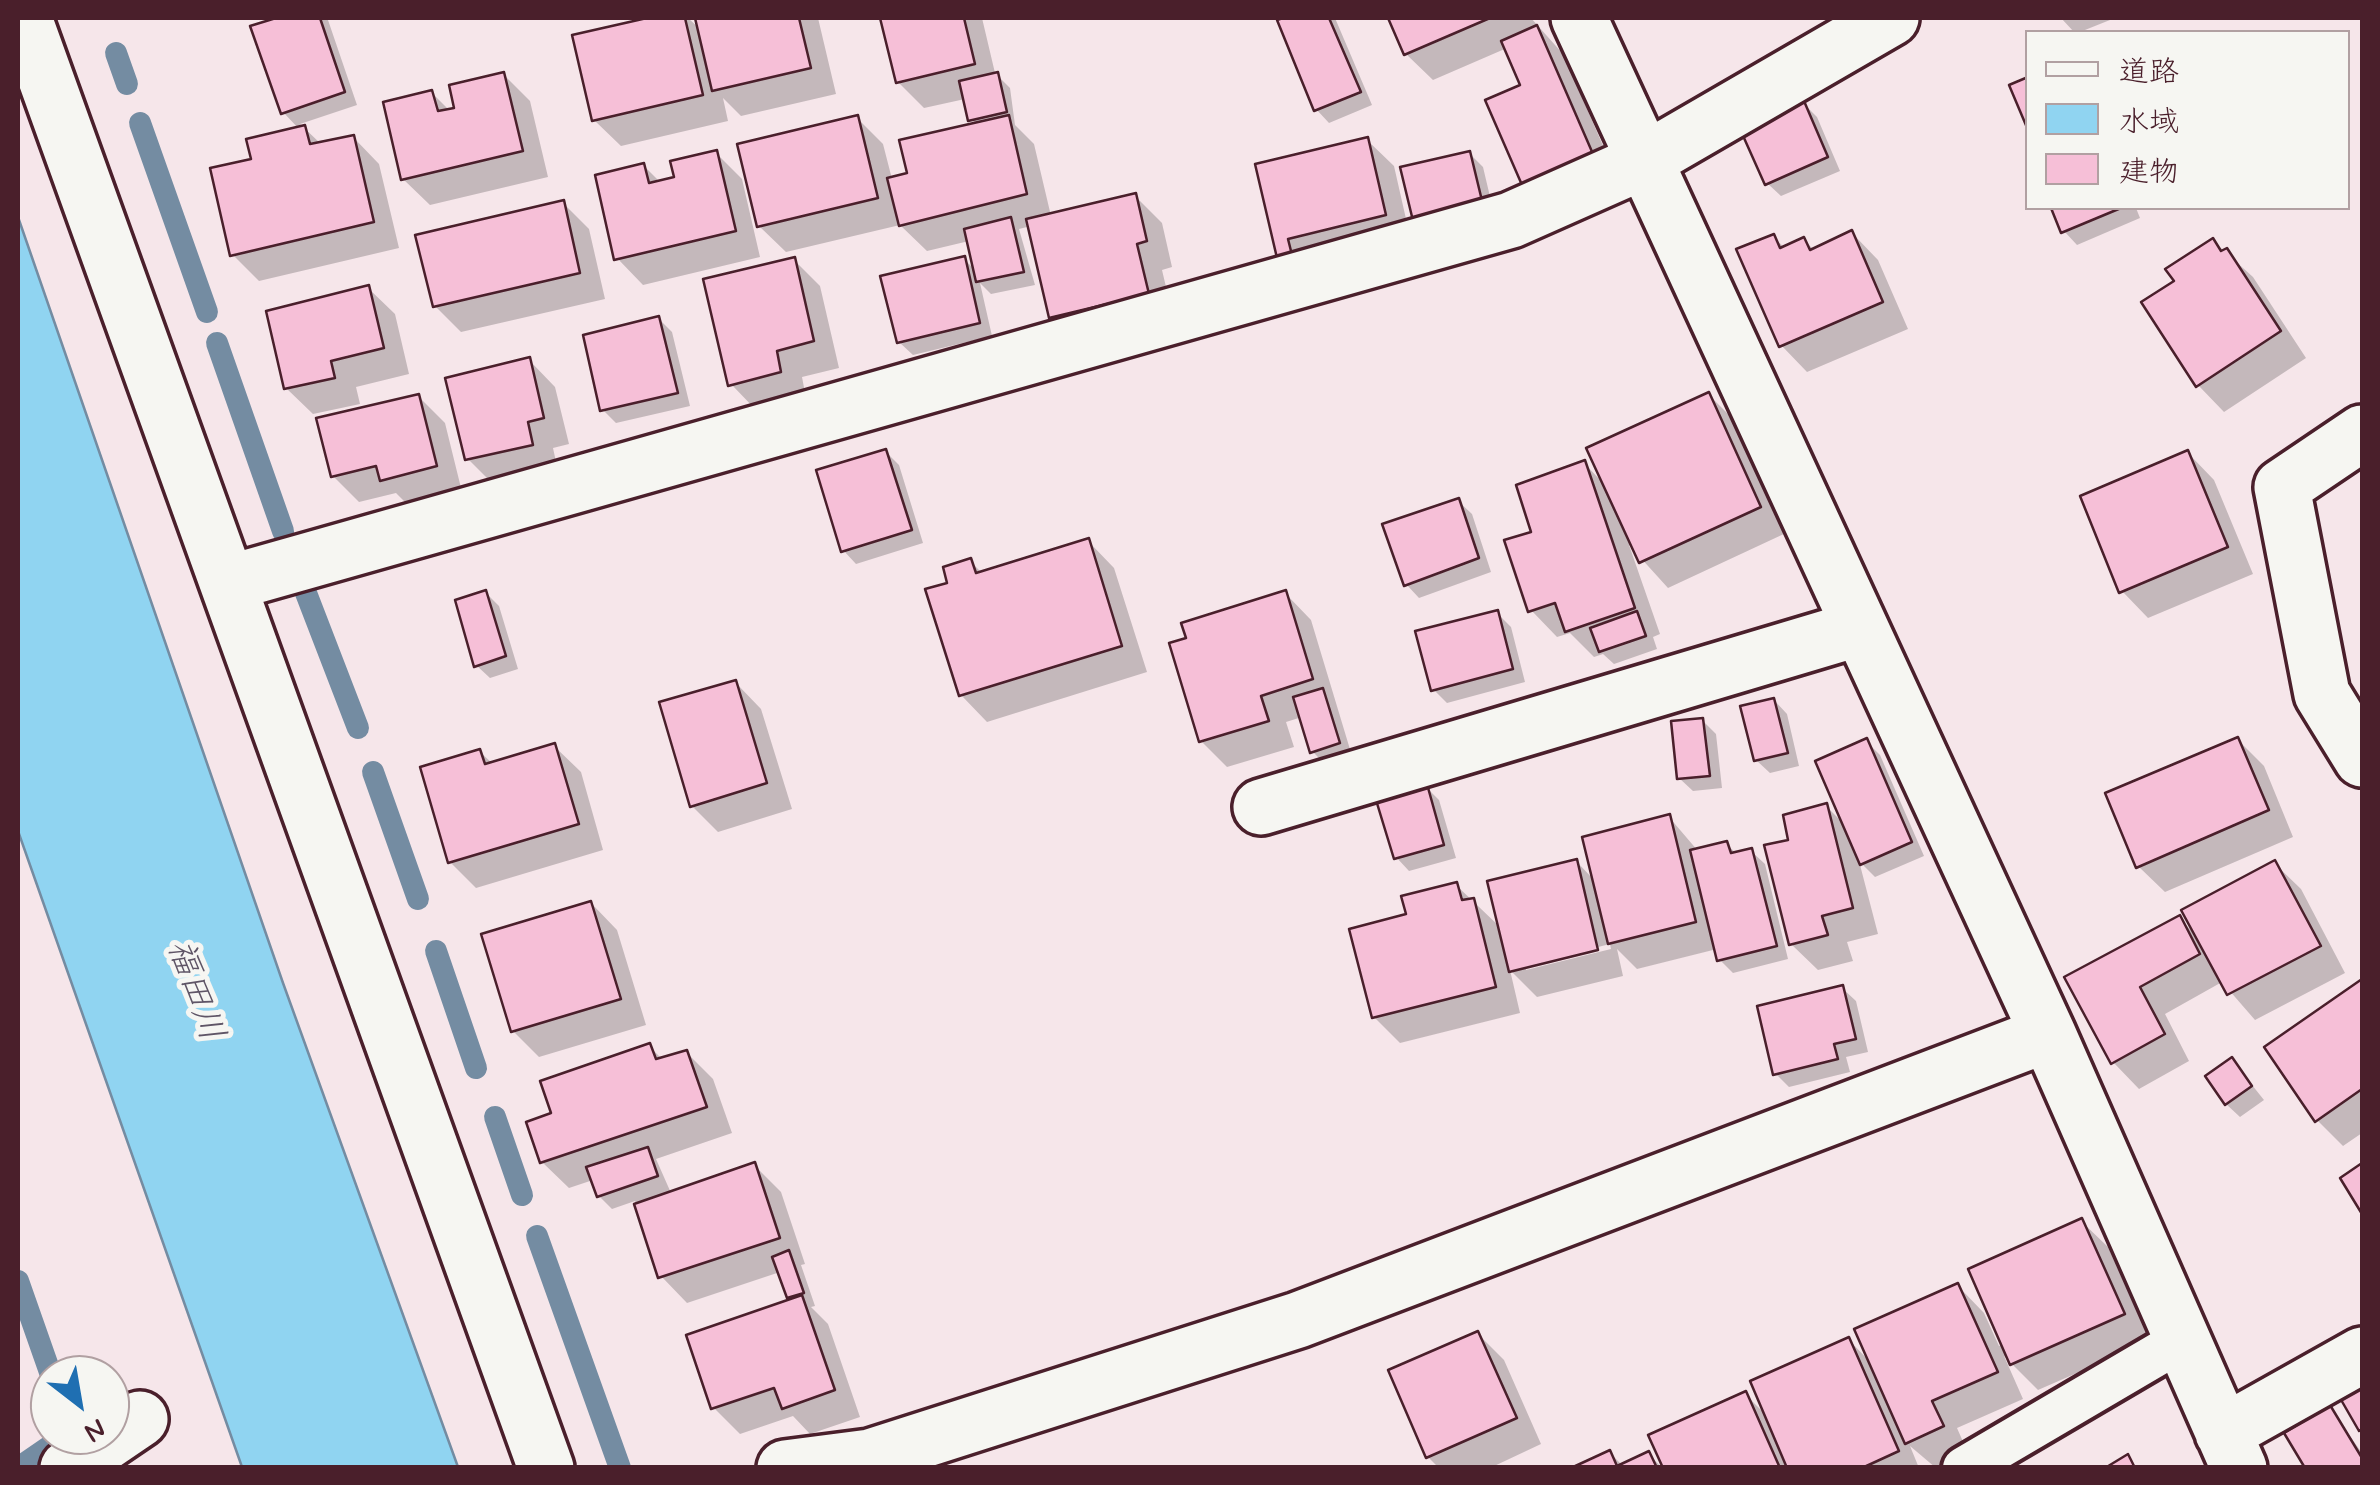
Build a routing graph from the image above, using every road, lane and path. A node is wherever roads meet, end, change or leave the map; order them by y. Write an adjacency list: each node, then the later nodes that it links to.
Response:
1 (24, 18): 6 (street)
2 (1579, 18): 4 (street)
3 (1891, 18): 4 (street)
4 (1644, 161): 6 (street); 7 (street)
5 (2362, 434): 8 (street)
6 (229, 584): 16 (street)
7 (1860, 628): 9 (street); 10 (street)
8 (2362, 759)
9 (1261, 807)
10 (2048, 1034): 11 (street); 17 (street)
11 (2182, 1340): 14 (street); 18 (lane)
12 (2362, 1355): 14 (street)
13 (140, 1419): 15 (street)
14 (2231, 1450)
15 (68, 1468)
16 (546, 1468)
17 (785, 1468)
18 (1964, 1468)

